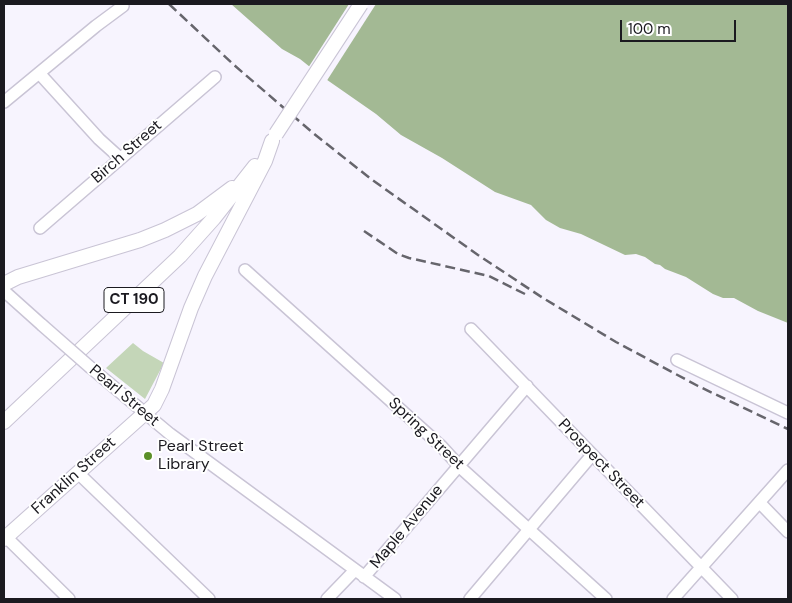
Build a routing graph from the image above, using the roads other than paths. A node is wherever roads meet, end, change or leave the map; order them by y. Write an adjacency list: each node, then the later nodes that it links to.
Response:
1 (361, 4): 6 (main road, CT 190, bridge)
2 (123, 6): 3 (street)
3 (39, 73): 5 (street); 7 (street)
4 (214, 77): 7 (street, Birch Street)
5 (4, 102)
6 (274, 138): 8 (main road, CT 190); 17 (main road, Franklin Street)
7 (120, 158): 9 (street, Birch Street)
8 (245, 180): 11 (main road); 18 (main road, CT 190)
9 (40, 228)
10 (245, 270): 20 (street, Spring Street)
11 (4, 284)
12 (4, 291): 17 (street, Pearl Street, bridge)
13 (471, 329): 15 (street, Prospect Street)
14 (677, 360): 16 (street)
15 (527, 386): 19 (street, Prospect Street); 20 (street, Maple Avenue)
16 (788, 413)
17 (144, 414): 22 (main road, Franklin Street); 28 (street, Pearl Street)
18 (7, 417)
19 (592, 455): 24 (street); 27 (street, Prospect Street)
20 (459, 465): 24 (street, Spring Street); 29 (street, Maple Avenue)
21 (788, 470): 23 (street)
22 (78, 473): 26 (main road, Franklin Street); 31 (street)
23 (760, 502): 25 (street); 27 (street)
24 (529, 528): 34 (street); 35 (street, Spring Street)
25 (788, 532)
26 (5, 538): 30 (street)
27 (702, 567): 36 (street); 37 (street, Prospect Street)
28 (354, 570): 29 (street, Pearl Street); 32 (street)
29 (364, 577): 33 (street, Pearl Street)
30 (70, 599)
31 (209, 599)
32 (328, 599)
33 (395, 599)
34 (470, 599)
35 (606, 599)
36 (673, 599)
37 (732, 599)

